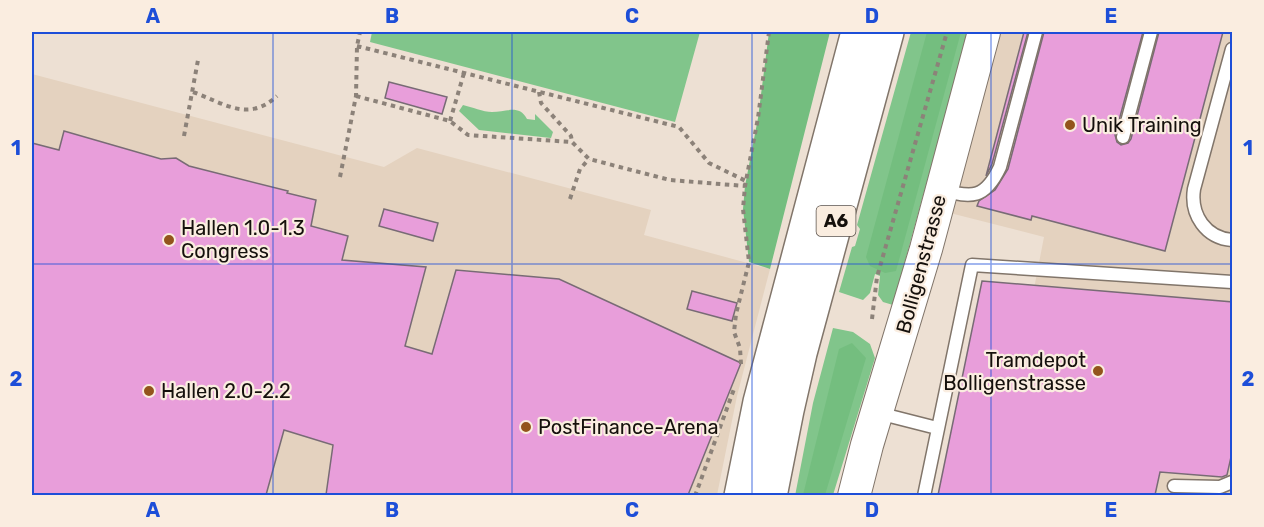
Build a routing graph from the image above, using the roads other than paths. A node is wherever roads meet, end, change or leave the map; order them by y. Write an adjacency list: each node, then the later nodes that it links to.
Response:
1 (858, 32): 15 (highway, A6)
2 (887, 32): 16 (highway, A6)
3 (984, 32): 8 (main road, Bolligenstrasse)
4 (1036, 32): 8 (lane)
5 (1151, 32): 7 (lane)
6 (1233, 49): 9 (lane)
7 (1123, 137)
8 (941, 190): 11 (main road, Bolligenstrasse)
9 (1233, 240)
10 (1233, 282): 12 (lane)
11 (877, 412): 12 (lane); 17 (main road, Bolligenstrasse)
12 (937, 428): 18 (lane)
13 (1233, 482): 14 (lane)
14 (1174, 486)
15 (741, 495)
16 (770, 495)
17 (854, 495)
18 (924, 495)

